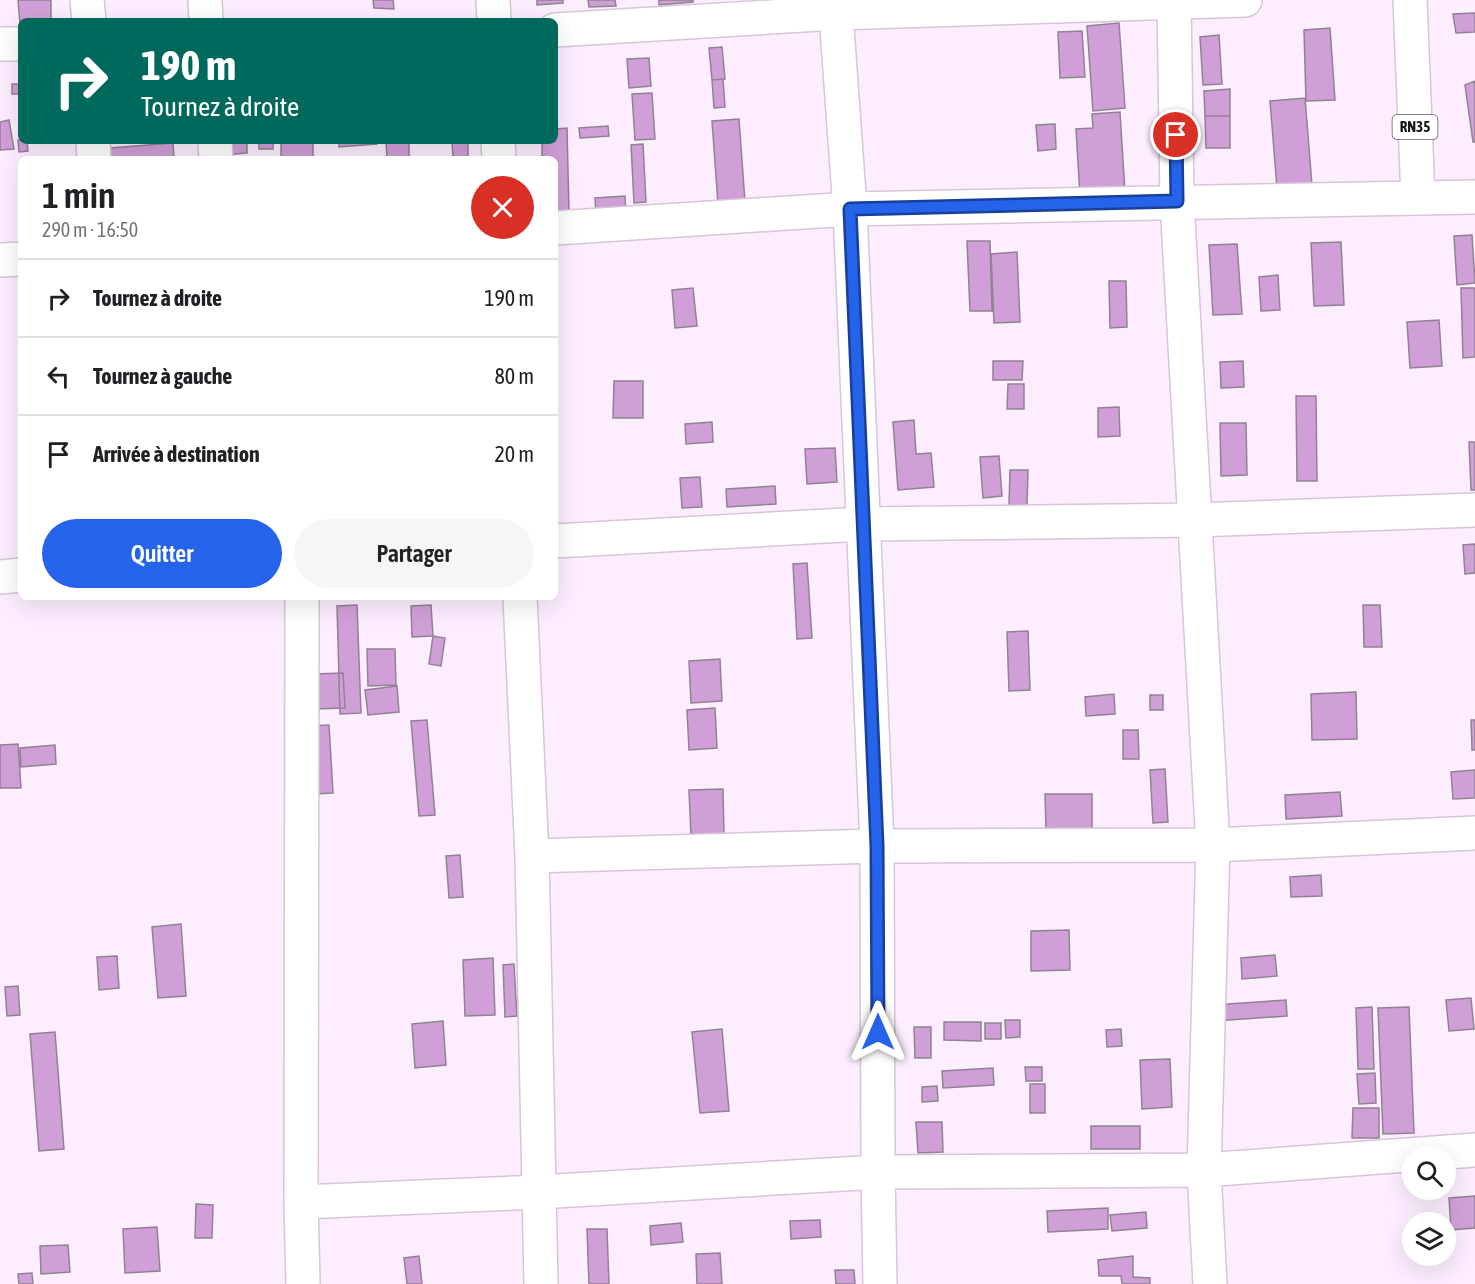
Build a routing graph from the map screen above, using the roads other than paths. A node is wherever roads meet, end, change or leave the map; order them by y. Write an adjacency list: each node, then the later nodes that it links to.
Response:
1 (87, 0): 8 (street)
2 (204, 0): 9 (street)
3 (493, 0): 10 (street)
4 (1245, 0): 6 (street)
5 (1410, 0): 15 (street, RN35)
6 (1174, 1): 7 (street); 16 (street)
7 (836, 6): 11 (street); 17 (street)
8 (89, 18)
9 (206, 18)
10 (494, 18)
11 (558, 30)
12 (0, 44): 13 (street)
13 (18, 44)
14 (1475, 196): 15 (street)
15 (1418, 198): 16 (street)
16 (1177, 201): 17 (street); 22 (street)
17 (850, 209): 18 (street); 23 (street)
18 (558, 228)
19 (18, 259): 20 (street)
20 (0, 260)
21 (1475, 510): 22 (street)
22 (1196, 520): 23 (street); 30 (street)
23 (863, 524): 24 (street); 31 (street)
24 (558, 541)
25 (18, 574): 26 (street)
26 (0, 577)
27 (302, 600): 37 (street)
28 (520, 600): 32 (street)
29 (1475, 833): 30 (street)
30 (1213, 845): 31 (street); 34 (street)
31 (877, 846): 32 (street); 35 (street)
32 (532, 856): 36 (street)
33 (1475, 1150): 34 (street)
34 (1204, 1170): 35 (street); 41 (street)
35 (878, 1172): 36 (street); 40 (street)
36 (539, 1192): 37 (street); 39 (street)
37 (301, 1202): 38 (street)
38 (303, 1284)
39 (542, 1284)
40 (880, 1284)
41 (1209, 1284)

